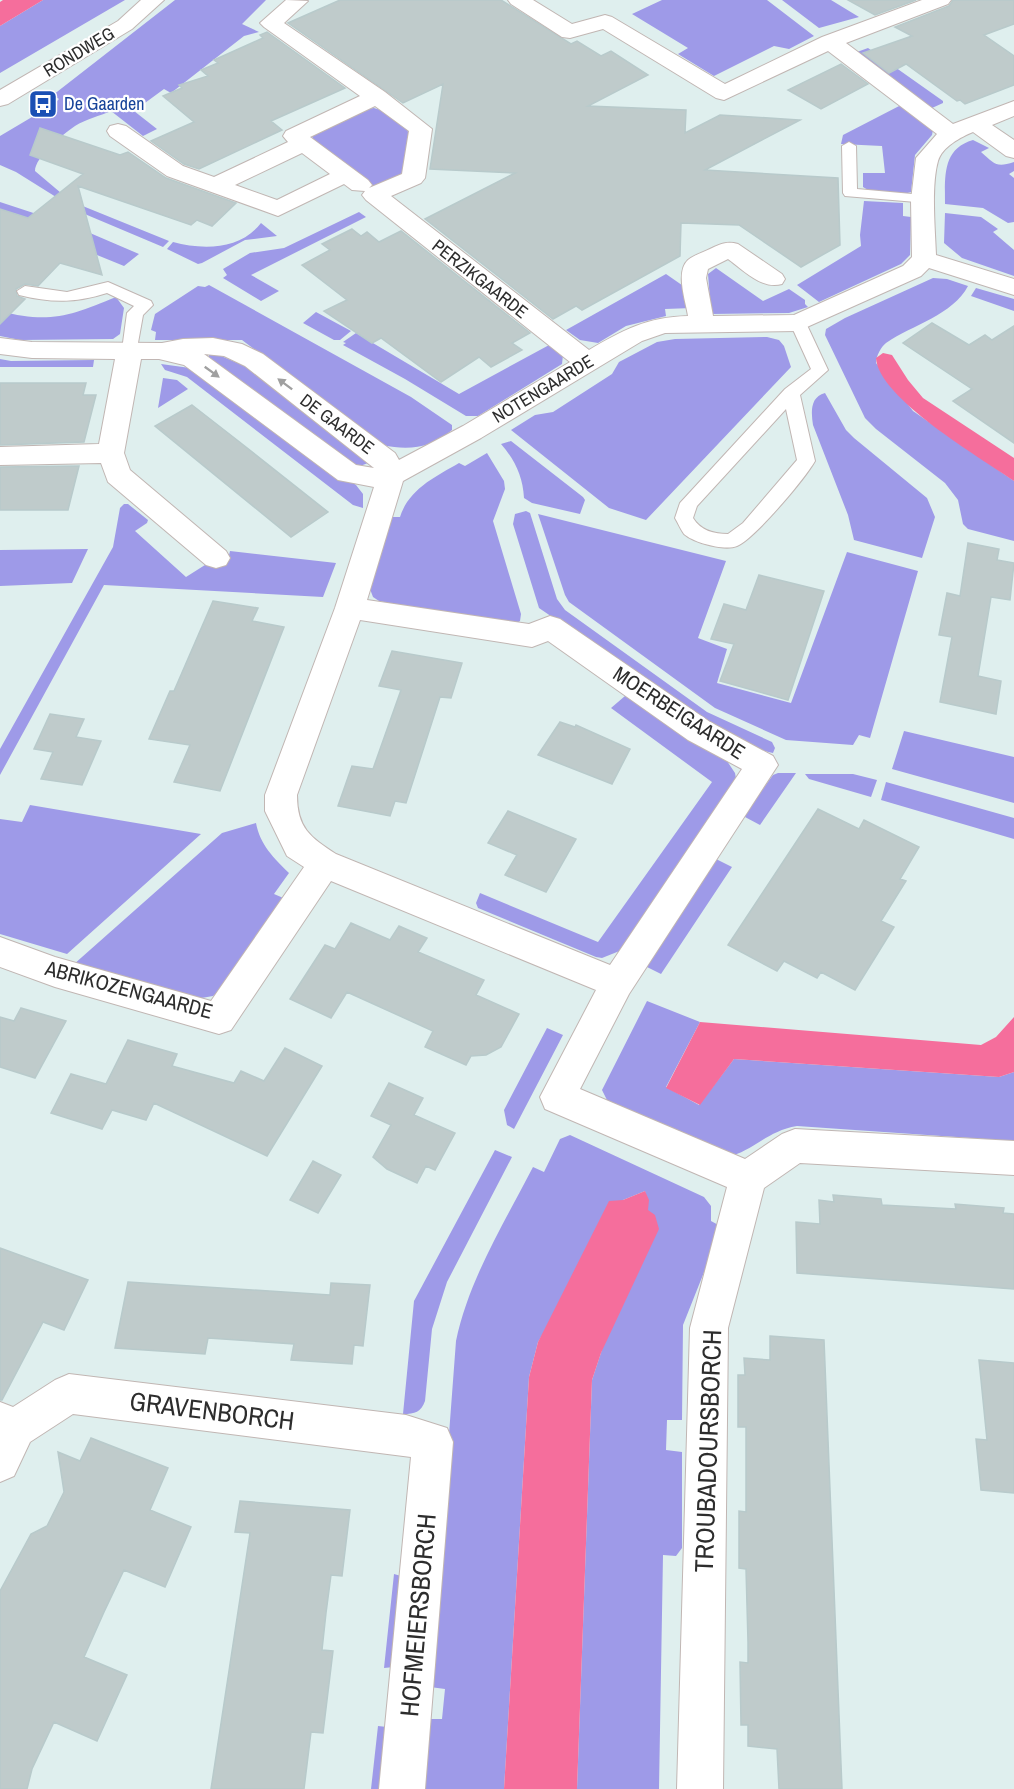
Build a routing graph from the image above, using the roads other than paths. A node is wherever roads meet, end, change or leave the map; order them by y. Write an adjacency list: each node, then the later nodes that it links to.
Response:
1 (154, 0): 7 (street, RONDWEG)
2 (518, 0): 5 (street)
3 (941, 0): 5 (street)
4 (298, 1): 6 (street)
5 (830, 42): 11 (street)
6 (377, 97): 12 (street); 17 (street)
7 (0, 99)
8 (1014, 108): 9 (street)
9 (975, 123): 11 (street); 14 (street)
10 (118, 131): 16 (street)
11 (950, 133): 18 (street)
12 (303, 144): 15 (street, PERZIKGAARDE); 16 (street)
13 (849, 146): 18 (lane)
14 (1014, 152)
15 (345, 175): 16 (street); 17 (street, PERZIKGAARDE)
16 (217, 185)
17 (374, 195): 28 (street, PERZIKGAARDE)
18 (923, 200): 19 (street)
19 (924, 259): 21 (street); 24 (street, NOTENGAARDE)
20 (773, 279): 23 (street)
21 (1014, 287)
22 (25, 291): 26 (lane)
23 (702, 323): 24 (street, NOTENGAARDE); 28 (street, NOTENGAARDE)
24 (798, 323): 29 (lane)
25 (0, 346): 26 (street, DE GAARDE)
26 (129, 350): 27 (street, DE GAARDE); 30 (street)
27 (159, 351): 32 (street, DE GAARDE, one-way to 32); 32 (street, DE GAARDE, one-way to 27)
28 (586, 363): 32 (street, NOTENGAARDE)
29 (791, 393): 29 (lane)
30 (111, 453): 31 (street); 33 (street)
31 (0, 456)
32 (391, 476): 34 (street)
33 (216, 558)
34 (350, 608): 35 (street); 37 (street, MOERBEIGAARDE)
35 (324, 864): 36 (street, ABRIKOZENGAARDE); 37 (street)
36 (0, 951)
37 (617, 983): 39 (street, MOERBEIGAARDE)
38 (1014, 1158): 39 (street)
39 (748, 1178): 43 (street, TROUBADOURSBORCH)
40 (6, 1437): 41 (street, GRAVENBORCH)
41 (433, 1442): 42 (street, HOFMEIERSBORCH)
42 (402, 1789)
43 (700, 1789)

